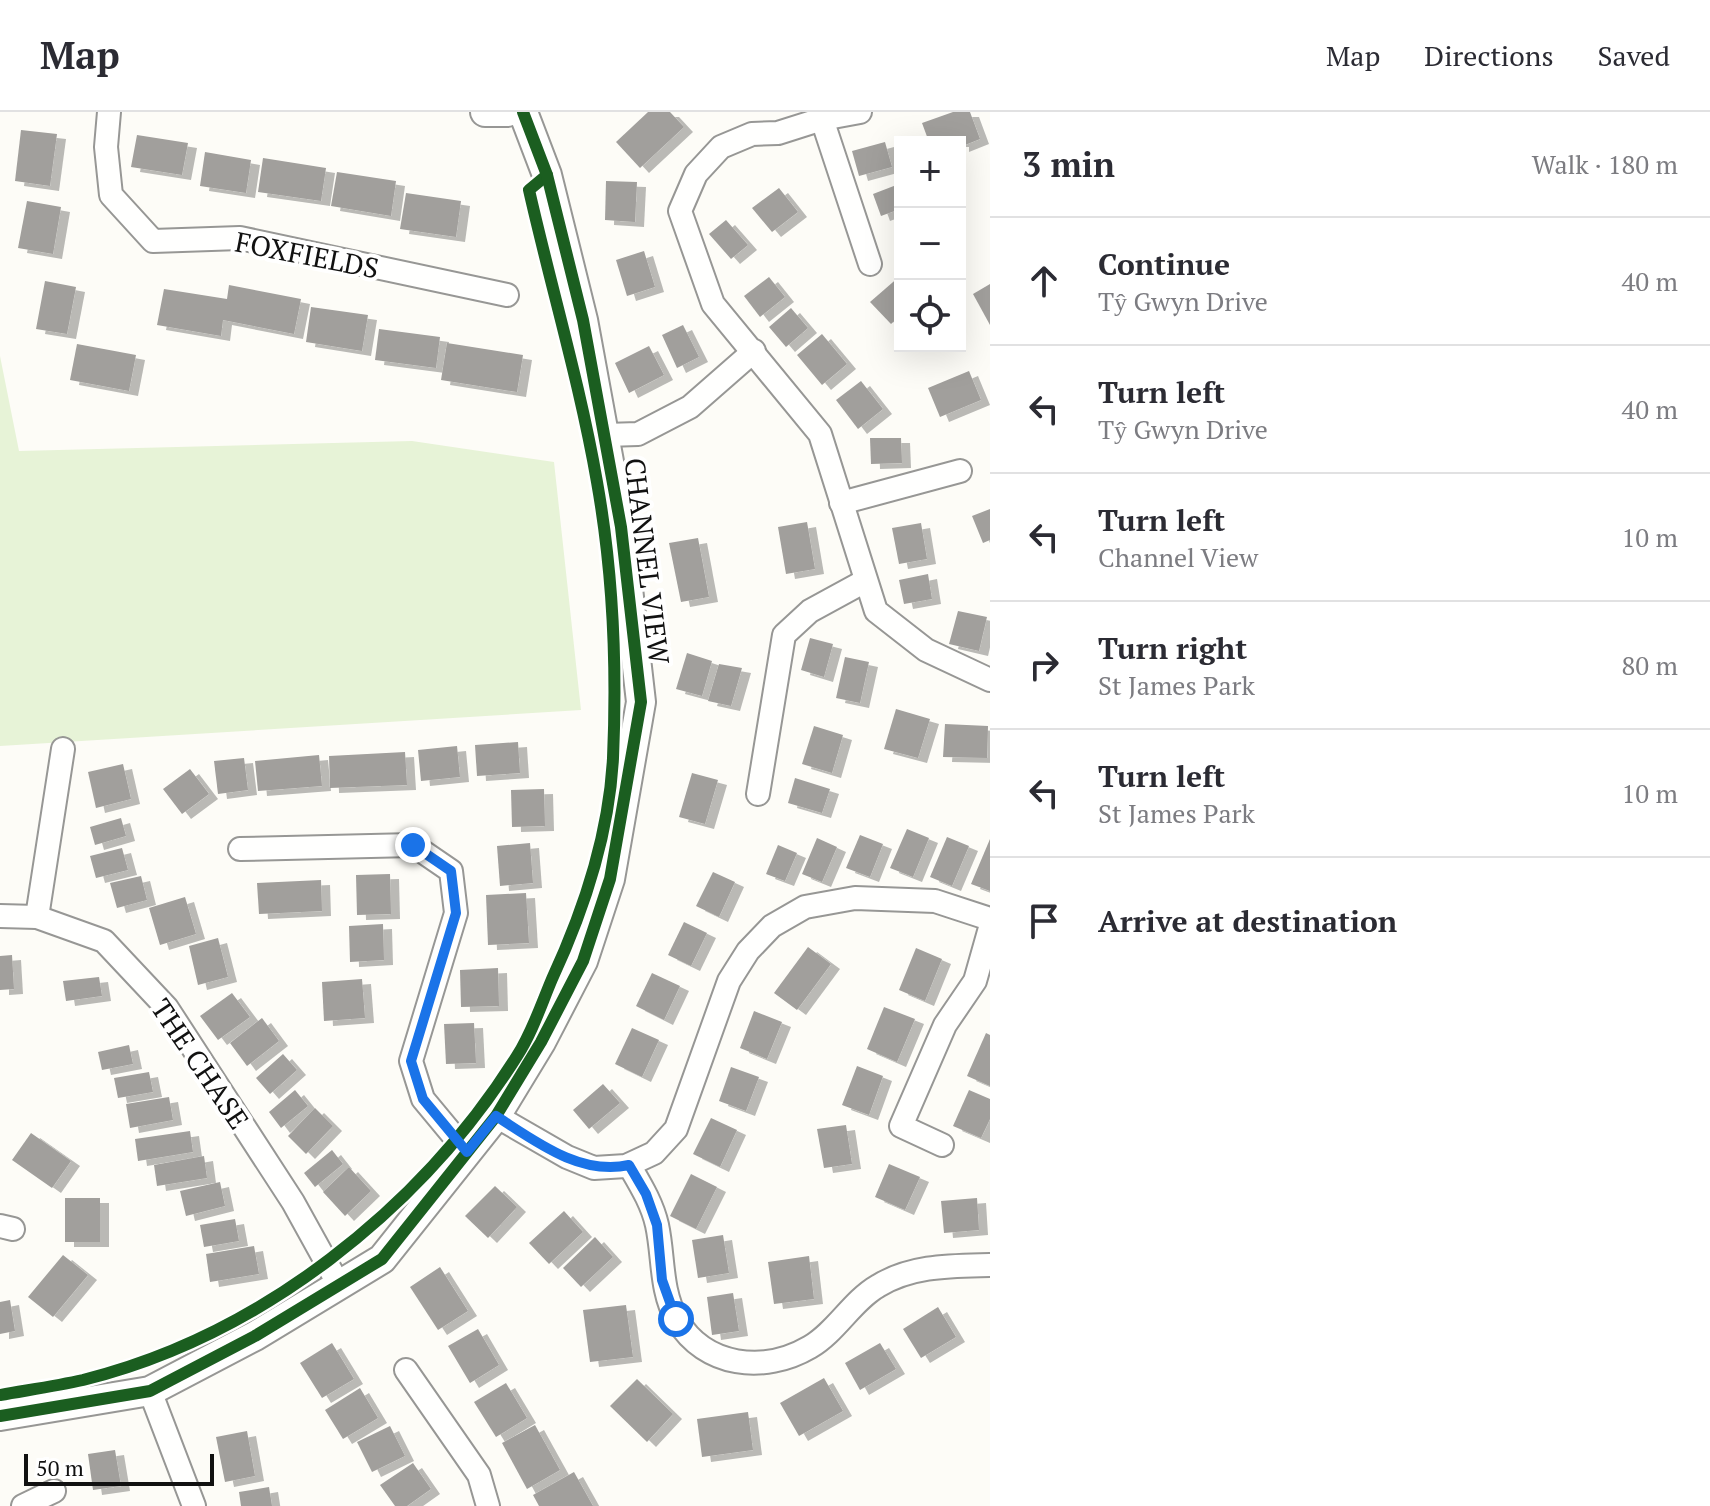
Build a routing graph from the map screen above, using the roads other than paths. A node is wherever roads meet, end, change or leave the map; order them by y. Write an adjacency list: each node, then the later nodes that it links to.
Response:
1 (109, 112): 8 (street, FOXFIELDS)
2 (485, 112): 3 (street)
3 (507, 112)
4 (523, 112): 10 (street, CHANNEL VIEW)
5 (860, 112): 6 (street)
6 (822, 119): 7 (street); 9 (street)
7 (870, 264)
8 (507, 295)
9 (754, 351): 10 (street); 12 (street)
10 (606, 435): 22 (street, CHANNEL VIEW)
11 (960, 471): 12 (street)
12 (841, 503): 13 (street)
13 (865, 581): 14 (street); 16 (street)
14 (990, 680)
15 (63, 749): 19 (street)
16 (758, 794)
17 (240, 849): 24 (street)
18 (0, 916): 19 (street, THE CHASE)
19 (37, 917): 27 (street, THE CHASE)
20 (990, 919): 25 (street)
21 (990, 928): 23 (street)
22 (496, 1116): 24 (street, CHANNEL VIEW); 25 (street)
23 (942, 1145)
24 (467, 1152): 27 (street, CHANNEL VIEW)
25 (629, 1165): 26 (street)
26 (990, 1265)
27 (340, 1287): 29 (street, CHANNEL VIEW)
28 (406, 1370): 34 (street)
29 (150, 1391): 30 (street, CHANNEL VIEW); 33 (street)
30 (0, 1416)
31 (54, 1491): 32 (street)
32 (23, 1506)
33 (194, 1506)
34 (488, 1506)

